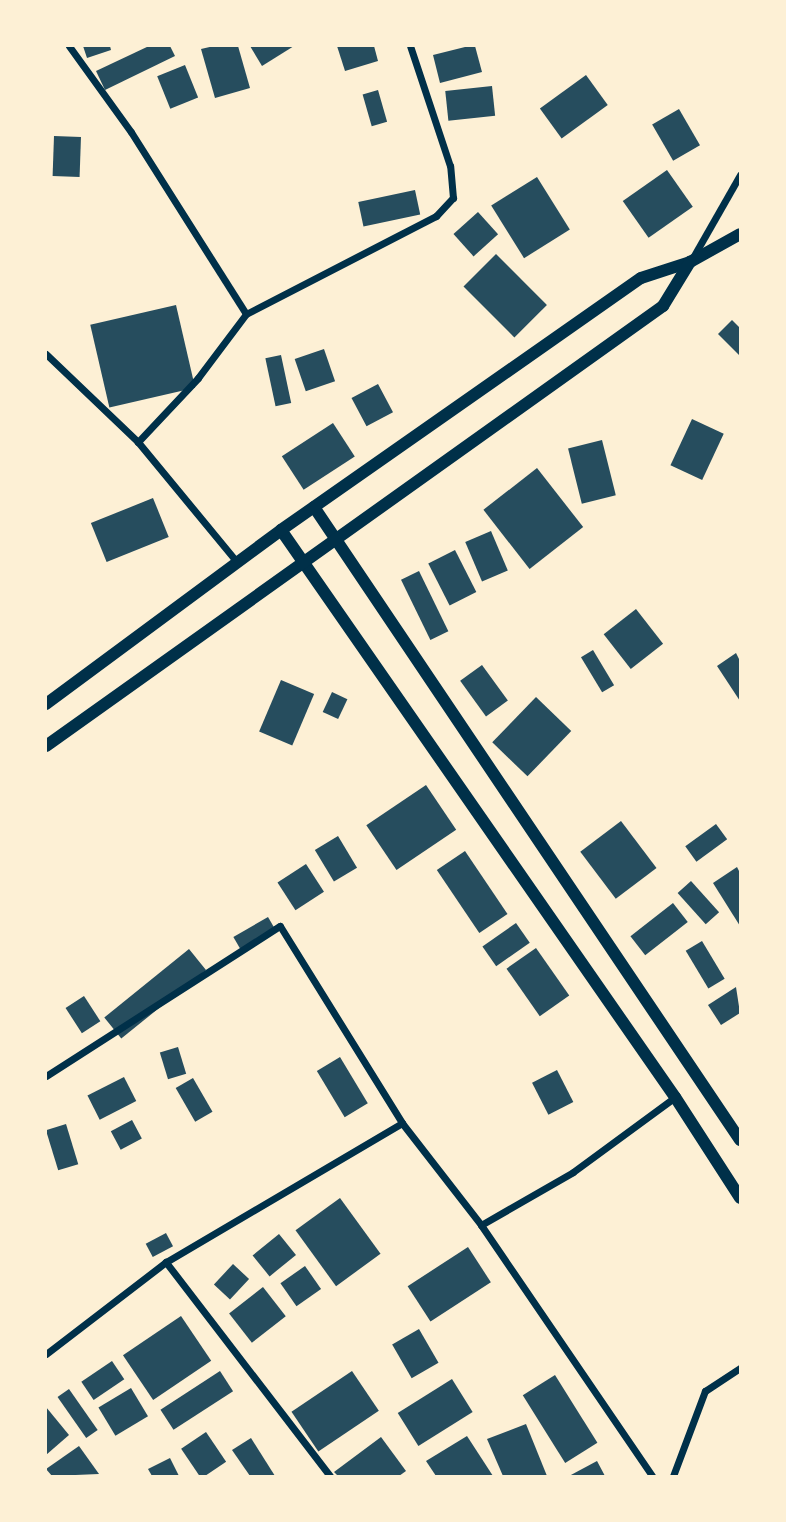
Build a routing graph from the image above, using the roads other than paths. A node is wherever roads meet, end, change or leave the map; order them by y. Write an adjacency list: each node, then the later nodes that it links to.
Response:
1 (69, 46): 6 (street)
2 (410, 46): 6 (street)
3 (740, 175): 5 (street)
4 (740, 234): 5 (street)
5 (690, 262): 9 (street); 11 (street)
6 (246, 314): 8 (street)
7 (46, 354): 8 (street)
8 (138, 442): 13 (street)
9 (314, 507): 10 (street); 11 (street)
10 (281, 530): 12 (street); 13 (street)
11 (335, 538): 12 (street); 19 (street)
12 (303, 561): 15 (street); 17 (street)
13 (237, 562): 14 (street)
14 (46, 704)
15 (46, 746)
16 (46, 1076): 18 (street)
17 (675, 1097): 20 (street); 21 (street)
18 (402, 1123): 21 (street); 22 (street)
19 (740, 1140)
20 (740, 1198)
21 (481, 1225): 26 (street)
22 (166, 1262): 23 (street); 25 (street)
23 (46, 1354)
24 (740, 1368): 27 (street)
25 (330, 1476)
26 (652, 1476)
27 (673, 1476)

